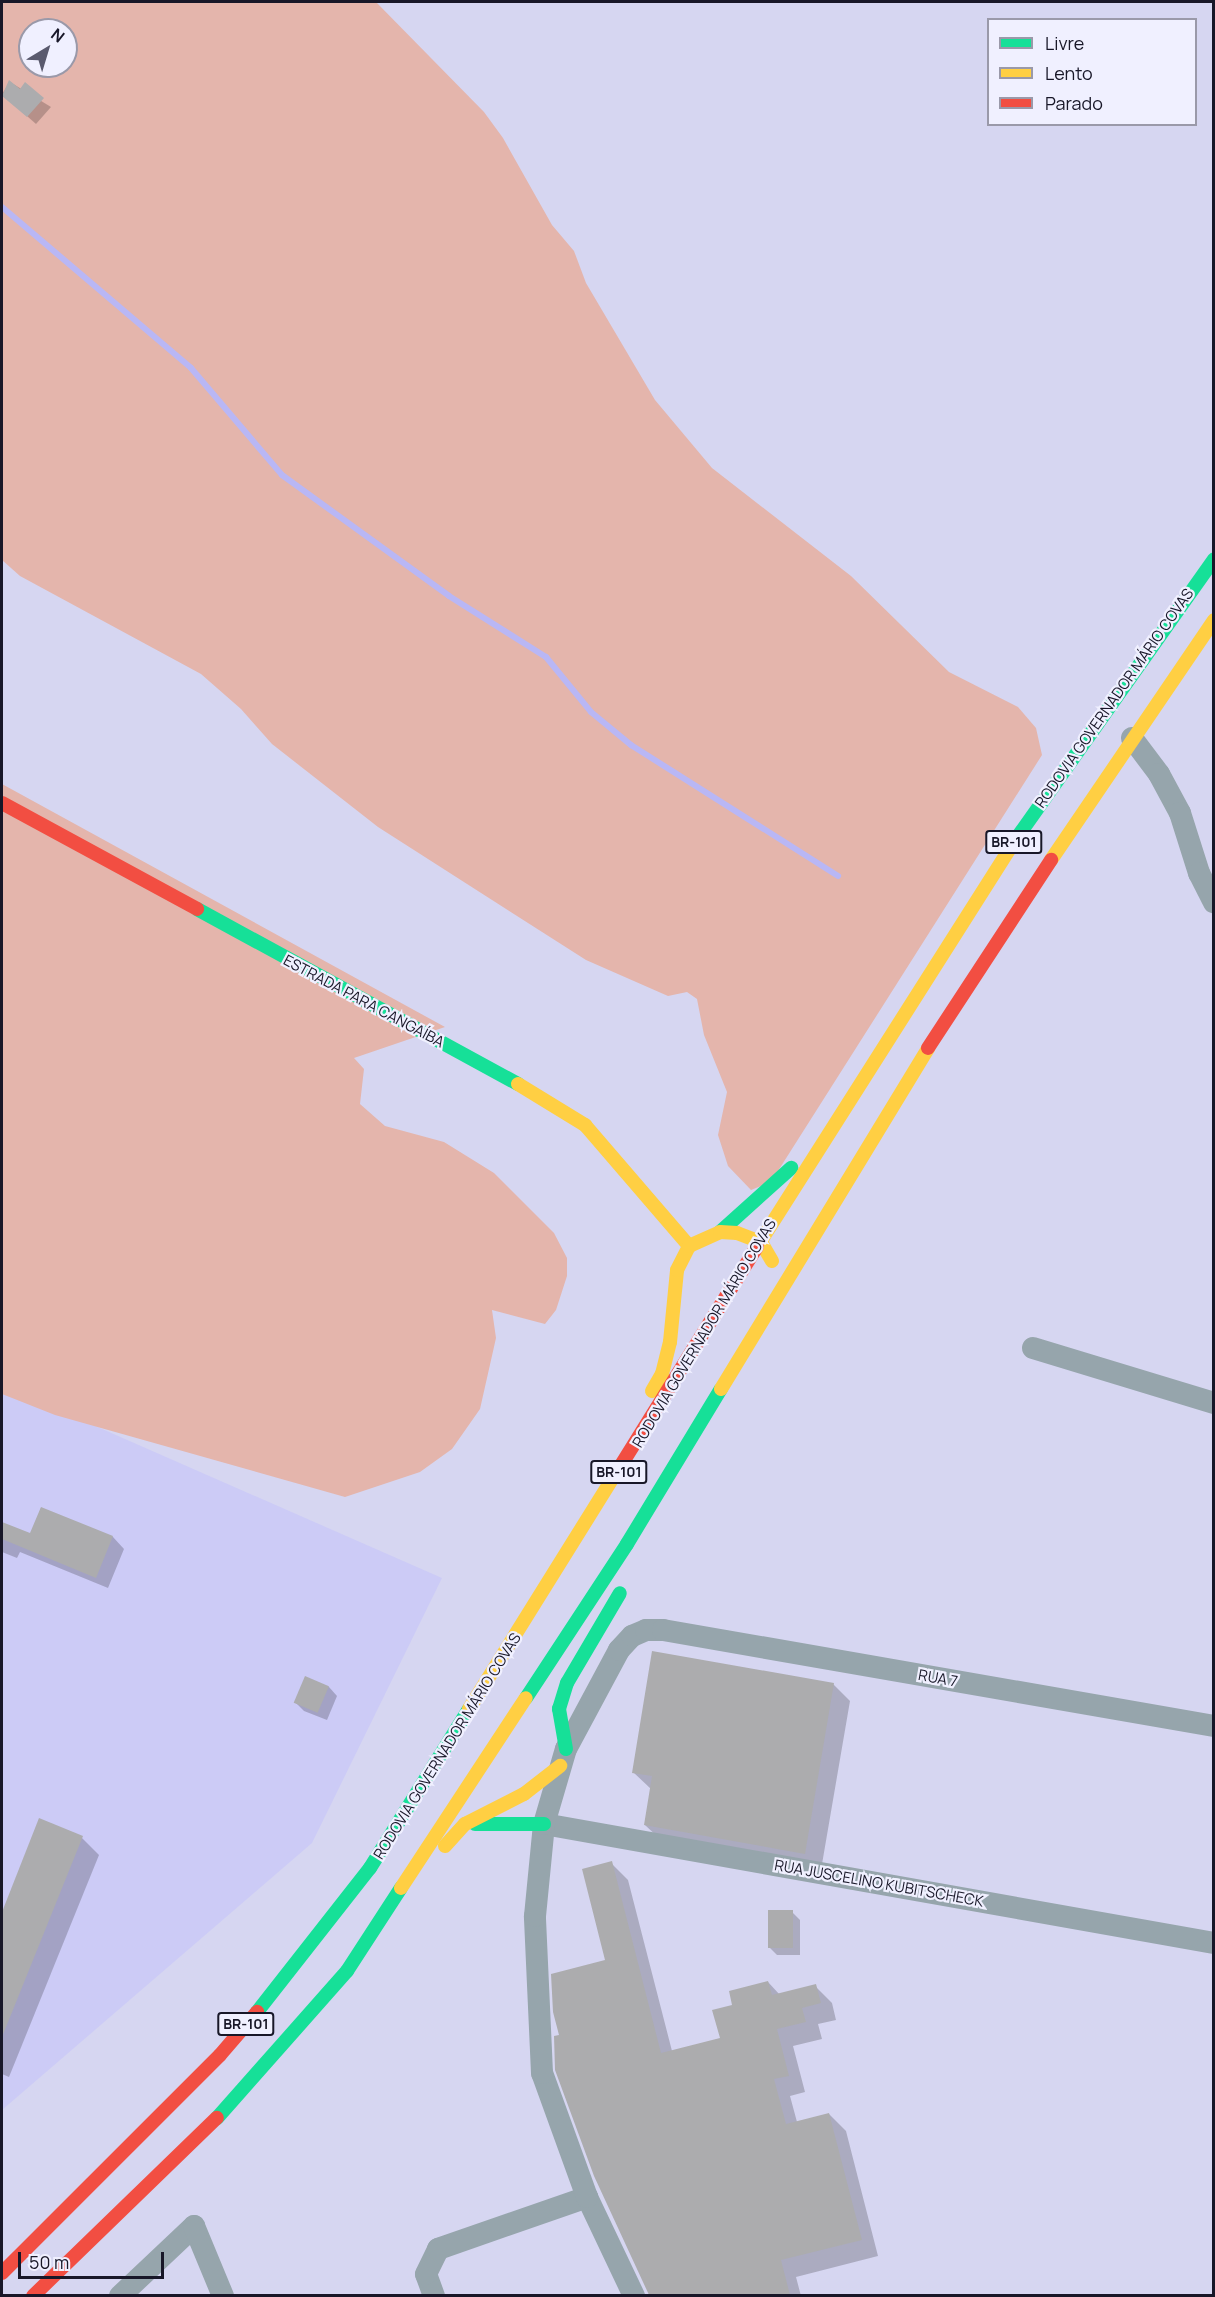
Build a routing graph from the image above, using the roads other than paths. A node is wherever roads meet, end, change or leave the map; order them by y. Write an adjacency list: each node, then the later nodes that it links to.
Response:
1 (1214, 559): 6 (main road, RODOVIA GOVERNADOR MÁRIO COVAS / BR-101)
2 (1214, 620): 3 (main road, BR-101)
3 (1132, 738): 5 (street); 11 (main road, BR-101)
4 (2, 803): 9 (main road, ESTRADA PARA CANGAÍBA)
5 (1214, 902)
6 (826, 1132): 7 (main road); 8 (main road, RODOVIA GOVERNADOR MÁRIO COVAS)
7 (720, 1232): 8 (main road); 9 (main road)
8 (761, 1242): 14 (main road); 18 (main road, RODOVIA GOVERNADOR MÁRIO COVAS / BR-101)
9 (689, 1246): 16 (main road)
10 (1033, 1348): 13 (street)
11 (744, 1350): 12 (main road); 14 (main road, BR-101)
12 (738, 1394)
13 (1214, 1404)
14 (676, 1461): 23 (main road, BR-101)
15 (626, 1583): 20 (main road)
16 (523, 1594)
17 (484, 1654): 18 (main road)
18 (476, 1700): 26 (main road, RODOVIA GOVERNADOR MÁRIO COVAS / BR-101)
19 (1214, 1726): 20 (street, RUA 7)
20 (563, 1758): 21 (main road); 22 (street, RUA 7)
21 (465, 1824): 22 (main road); 23 (main road)
22 (544, 1824): 24 (street, RUA JUSCELINO KUBITSCHECK); 25 (street, RUA 7)
23 (408, 1879): 27 (main road, BR-101)
24 (1214, 1943)
25 (587, 2197): 30 (street); 31 (street, RUA 7)
26 (2, 2274)
27 (33, 2295)
28 (120, 2295): 29 (street)
29 (223, 2295)
30 (434, 2295)
31 (634, 2295)

